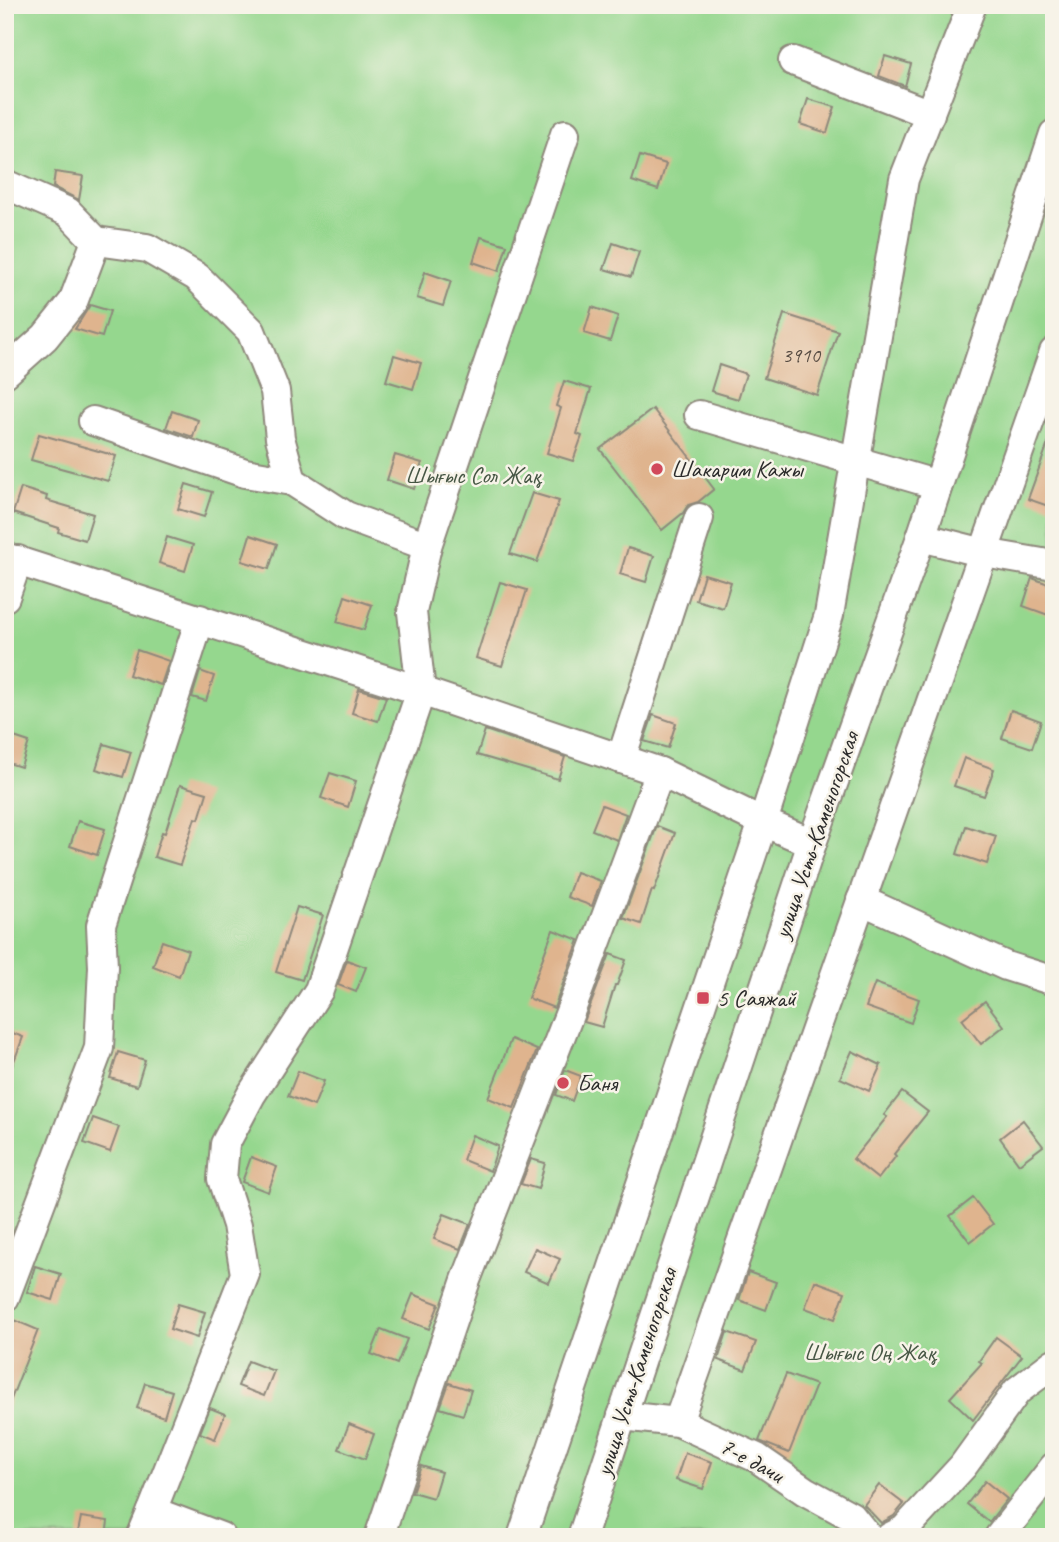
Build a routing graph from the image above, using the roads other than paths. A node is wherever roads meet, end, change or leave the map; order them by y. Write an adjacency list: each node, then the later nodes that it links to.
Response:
1 (972, 5): 3 (street)
2 (793, 61): 3 (street)
3 (930, 114): 12 (street)
4 (565, 134): 17 (street)
5 (1054, 134): 14 (street, улица Усть-Каменогорская)
6 (5, 184): 7 (street)
7 (96, 241): 9 (street); 13 (street)
8 (1054, 352): 18 (street)
9 (5, 373)
10 (699, 415): 12 (street)
11 (93, 421): 13 (street)
12 (856, 462): 14 (street); 26 (street)
13 (292, 481): 17 (street)
14 (938, 485): 16 (street, улица Усть-Каменогорская)
15 (699, 518): 24 (street)
16 (921, 537): 18 (street); 27 (street, улица Усть-Каменогорская)
17 (428, 546): 23 (street)
18 (984, 552): 20 (street); 28 (street)
19 (12, 558): 21 (street); 22 (street)
20 (1054, 565)
21 (5, 597)
22 (200, 619): 23 (street); 30 (street)
23 (421, 691): 24 (street); 35 (street)
24 (621, 759): 25 (street)
25 (660, 772): 26 (street); 38 (street)
26 (763, 822): 27 (street); 39 (street)
27 (812, 843): 32 (street, улица Усть-Каменогорская)
28 (861, 900): 29 (street); 33 (street)
29 (1054, 981)
30 (5, 1297)
31 (1054, 1363): 42 (street)
32 (622, 1416): 33 (street, 7-е дачи); 40 (street, улица Усть-Каменогорская)
33 (678, 1422): 41 (street, 7-е дачи)
34 (1054, 1467): 43 (street)
35 (152, 1511): 36 (street); 37 (street)
36 (141, 1537)
37 (221, 1537)
38 (379, 1537)
39 (522, 1537)
40 (582, 1537)
41 (868, 1537)
42 (890, 1537)
43 (999, 1537)

